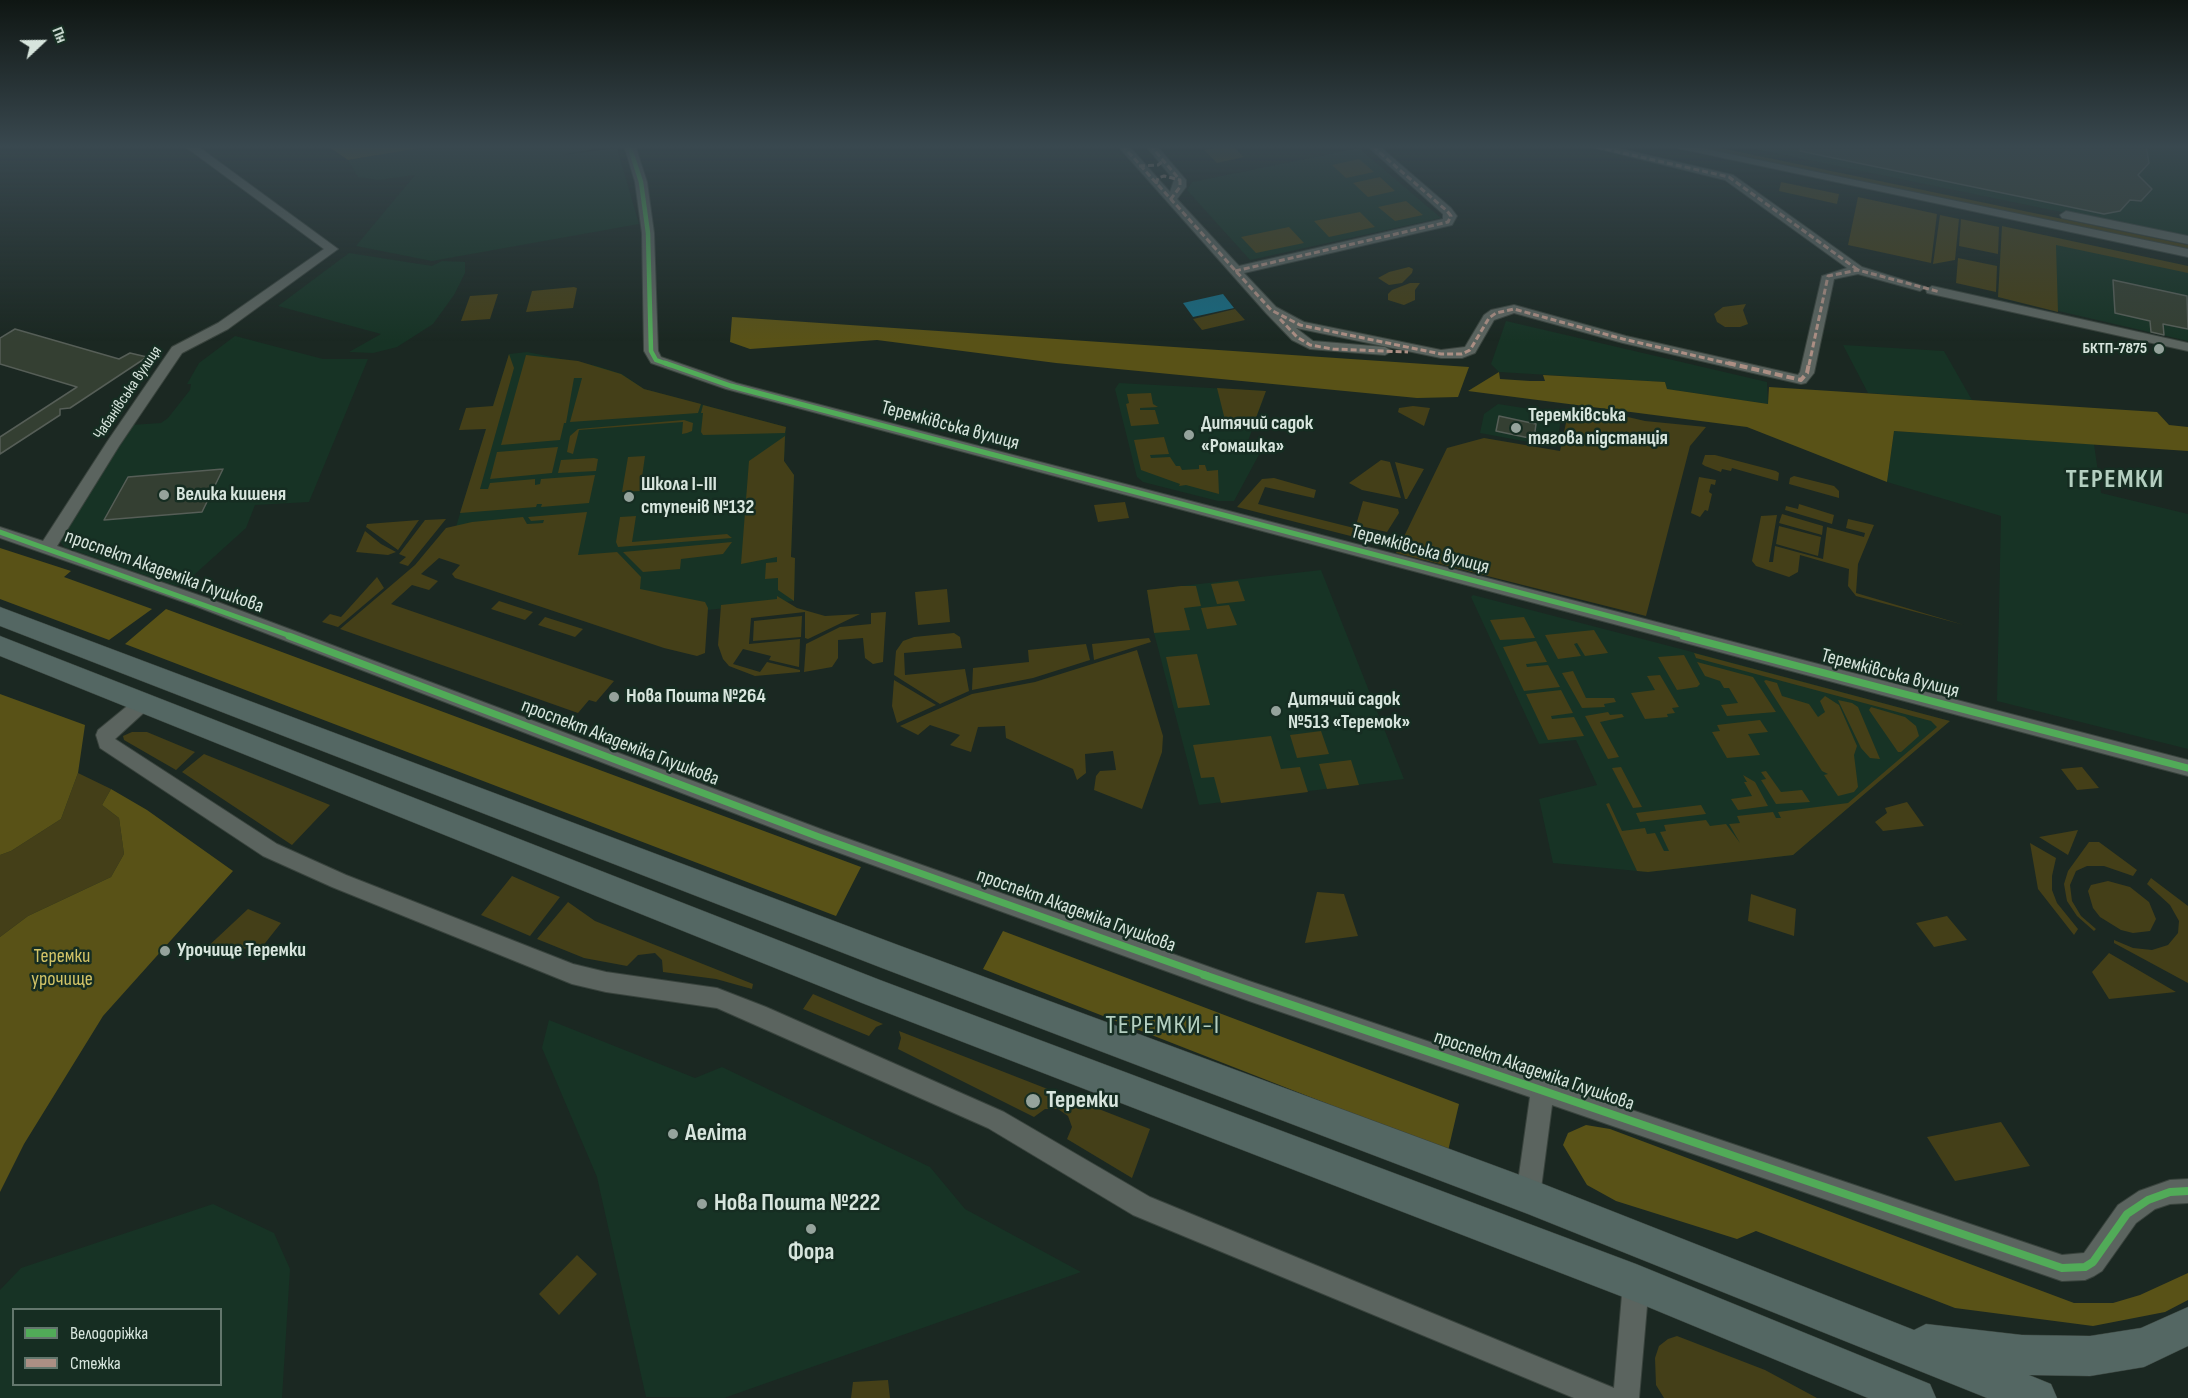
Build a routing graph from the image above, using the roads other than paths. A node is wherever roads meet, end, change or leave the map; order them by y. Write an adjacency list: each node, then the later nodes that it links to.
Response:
1 (278, 210): 14 (street, Чабанівська вулиця)
2 (645, 210): 18 (street, Теремківська вулиця)
3 (1179, 210): 11 (street)
4 (1446, 210): 11 (street)
5 (1775, 210): 10 (street)
6 (1982, 210): 9 (street)
7 (2043, 210): 8 (street)
8 (2188, 240)
9 (2188, 253)
10 (1858, 270): 11 (street); 12 (street)
11 (1235, 271)
12 (2188, 347)
13 (0, 532): 14 (street, проспект Академіка Глушкова)
14 (47, 548): 19 (street, проспект Академіка Глушкова)
15 (0, 616): 21 (highway)
16 (0, 646): 17 (highway)
17 (143, 703): 22 (highway); 26 (street)
18 (2188, 768)
19 (1542, 1090): 20 (street, проспект Академіка Глушкова); 21 (street)
20 (2188, 1191)
21 (1528, 1196): 24 (highway)
22 (1636, 1283): 25 (highway); 27 (street)
23 (2188, 1326): 24 (highway)
24 (1886, 1339): 29 (highway)
25 (1883, 1388): 28 (highway)
26 (1606, 1398)
27 (1626, 1398)
28 (1916, 1398)
29 (2037, 1398)

